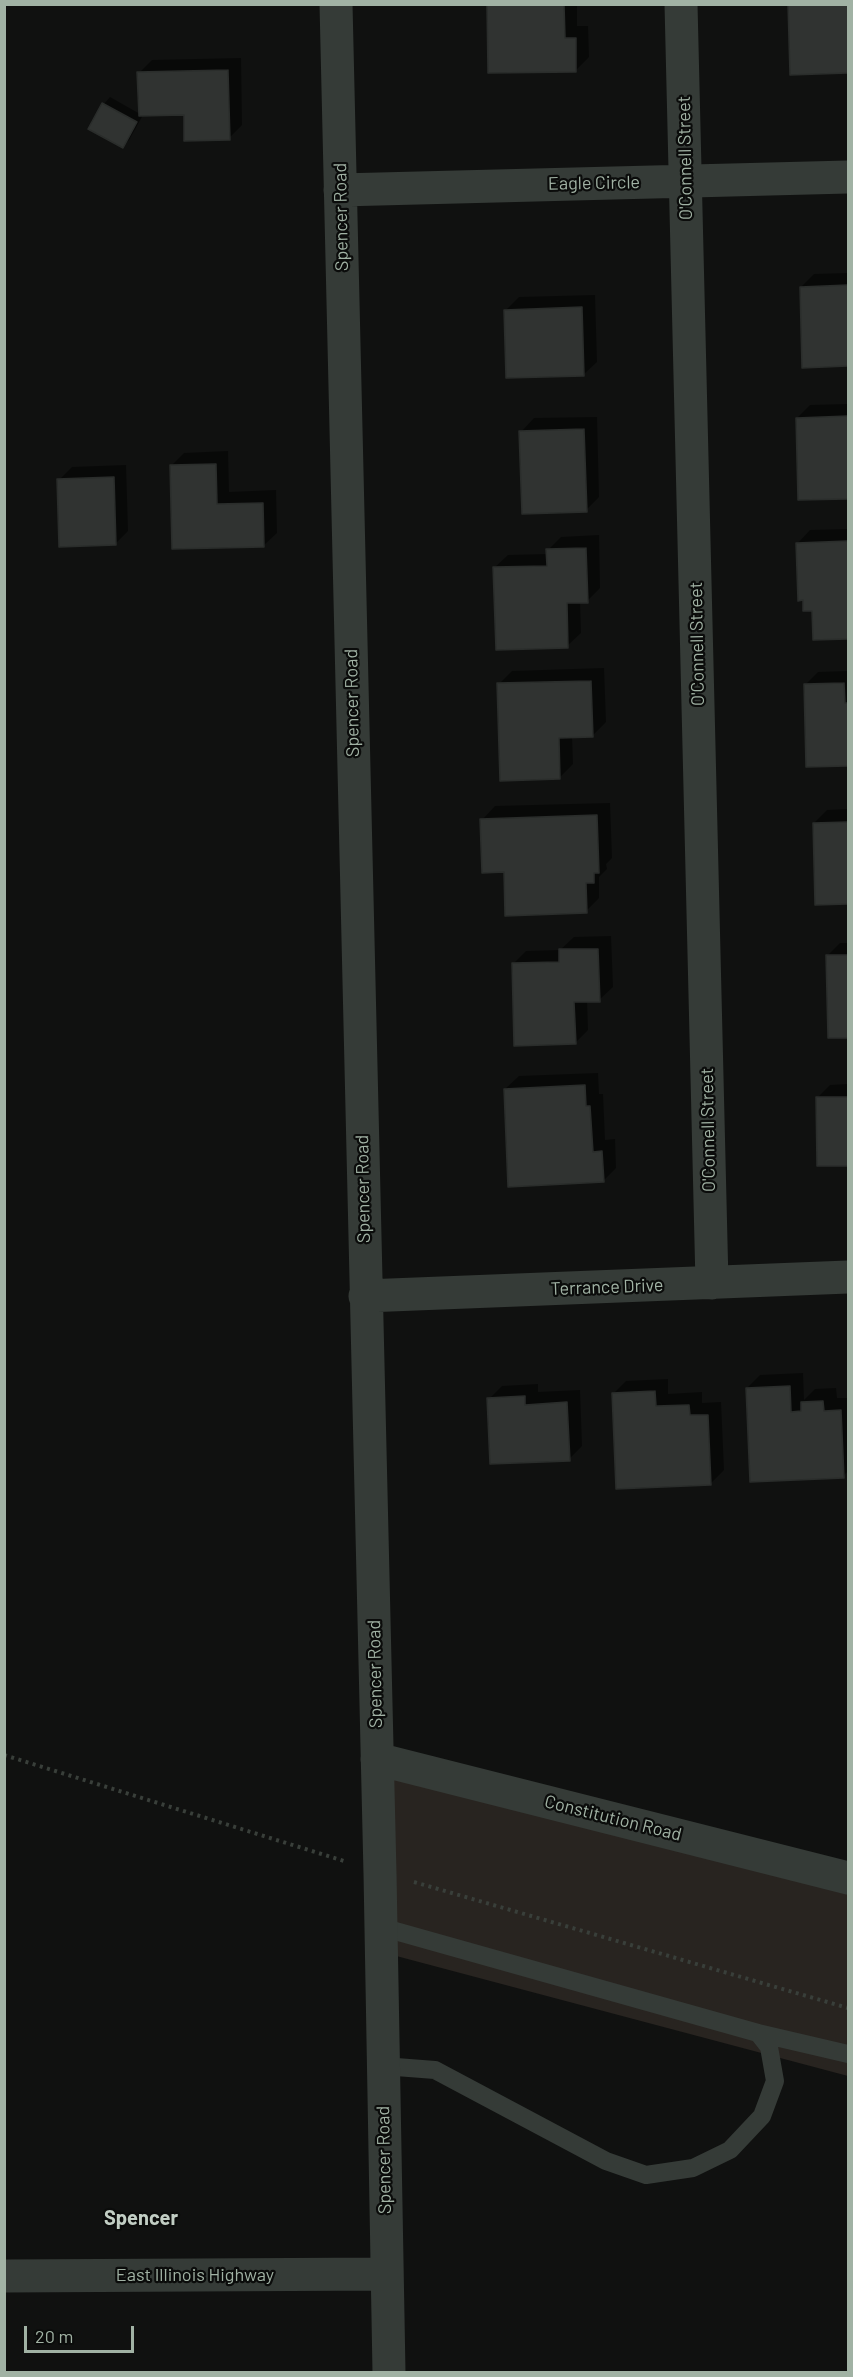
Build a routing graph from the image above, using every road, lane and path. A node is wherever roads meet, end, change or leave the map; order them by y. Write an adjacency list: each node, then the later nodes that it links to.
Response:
1 (336, 4): 5 (street, Spencer Road)
2 (681, 4): 4 (street, O'Connell Street)
3 (849, 177): 4 (street, Eagle Circle)
4 (686, 181): 5 (street, Eagle Circle); 7 (street, O'Connell Street)
5 (340, 190): 8 (street, Spencer Road)
6 (849, 1277): 7 (street, Terrance Drive)
7 (712, 1283): 8 (street, Terrance Drive)
8 (365, 1296): 10 (street, Spencer Road)
9 (4, 1755): 11 (path)
10 (377, 1759): 11 (street, Spencer Road); 12 (street, Constitution Road)
11 (380, 1872): 13 (street, Spencer Road); 14 (path)
12 (849, 1878)
13 (381, 1927): 15 (lane); 17 (street, Spencer Road)
14 (849, 2008)
15 (758, 2033): 16 (lane); 17 (lane)
16 (849, 2055)
17 (383, 2066): 18 (street, Spencer Road)
18 (386, 2274): 19 (street, East Illinois Highway); 20 (street, Spencer Road)
19 (4, 2276)
20 (389, 2373)

